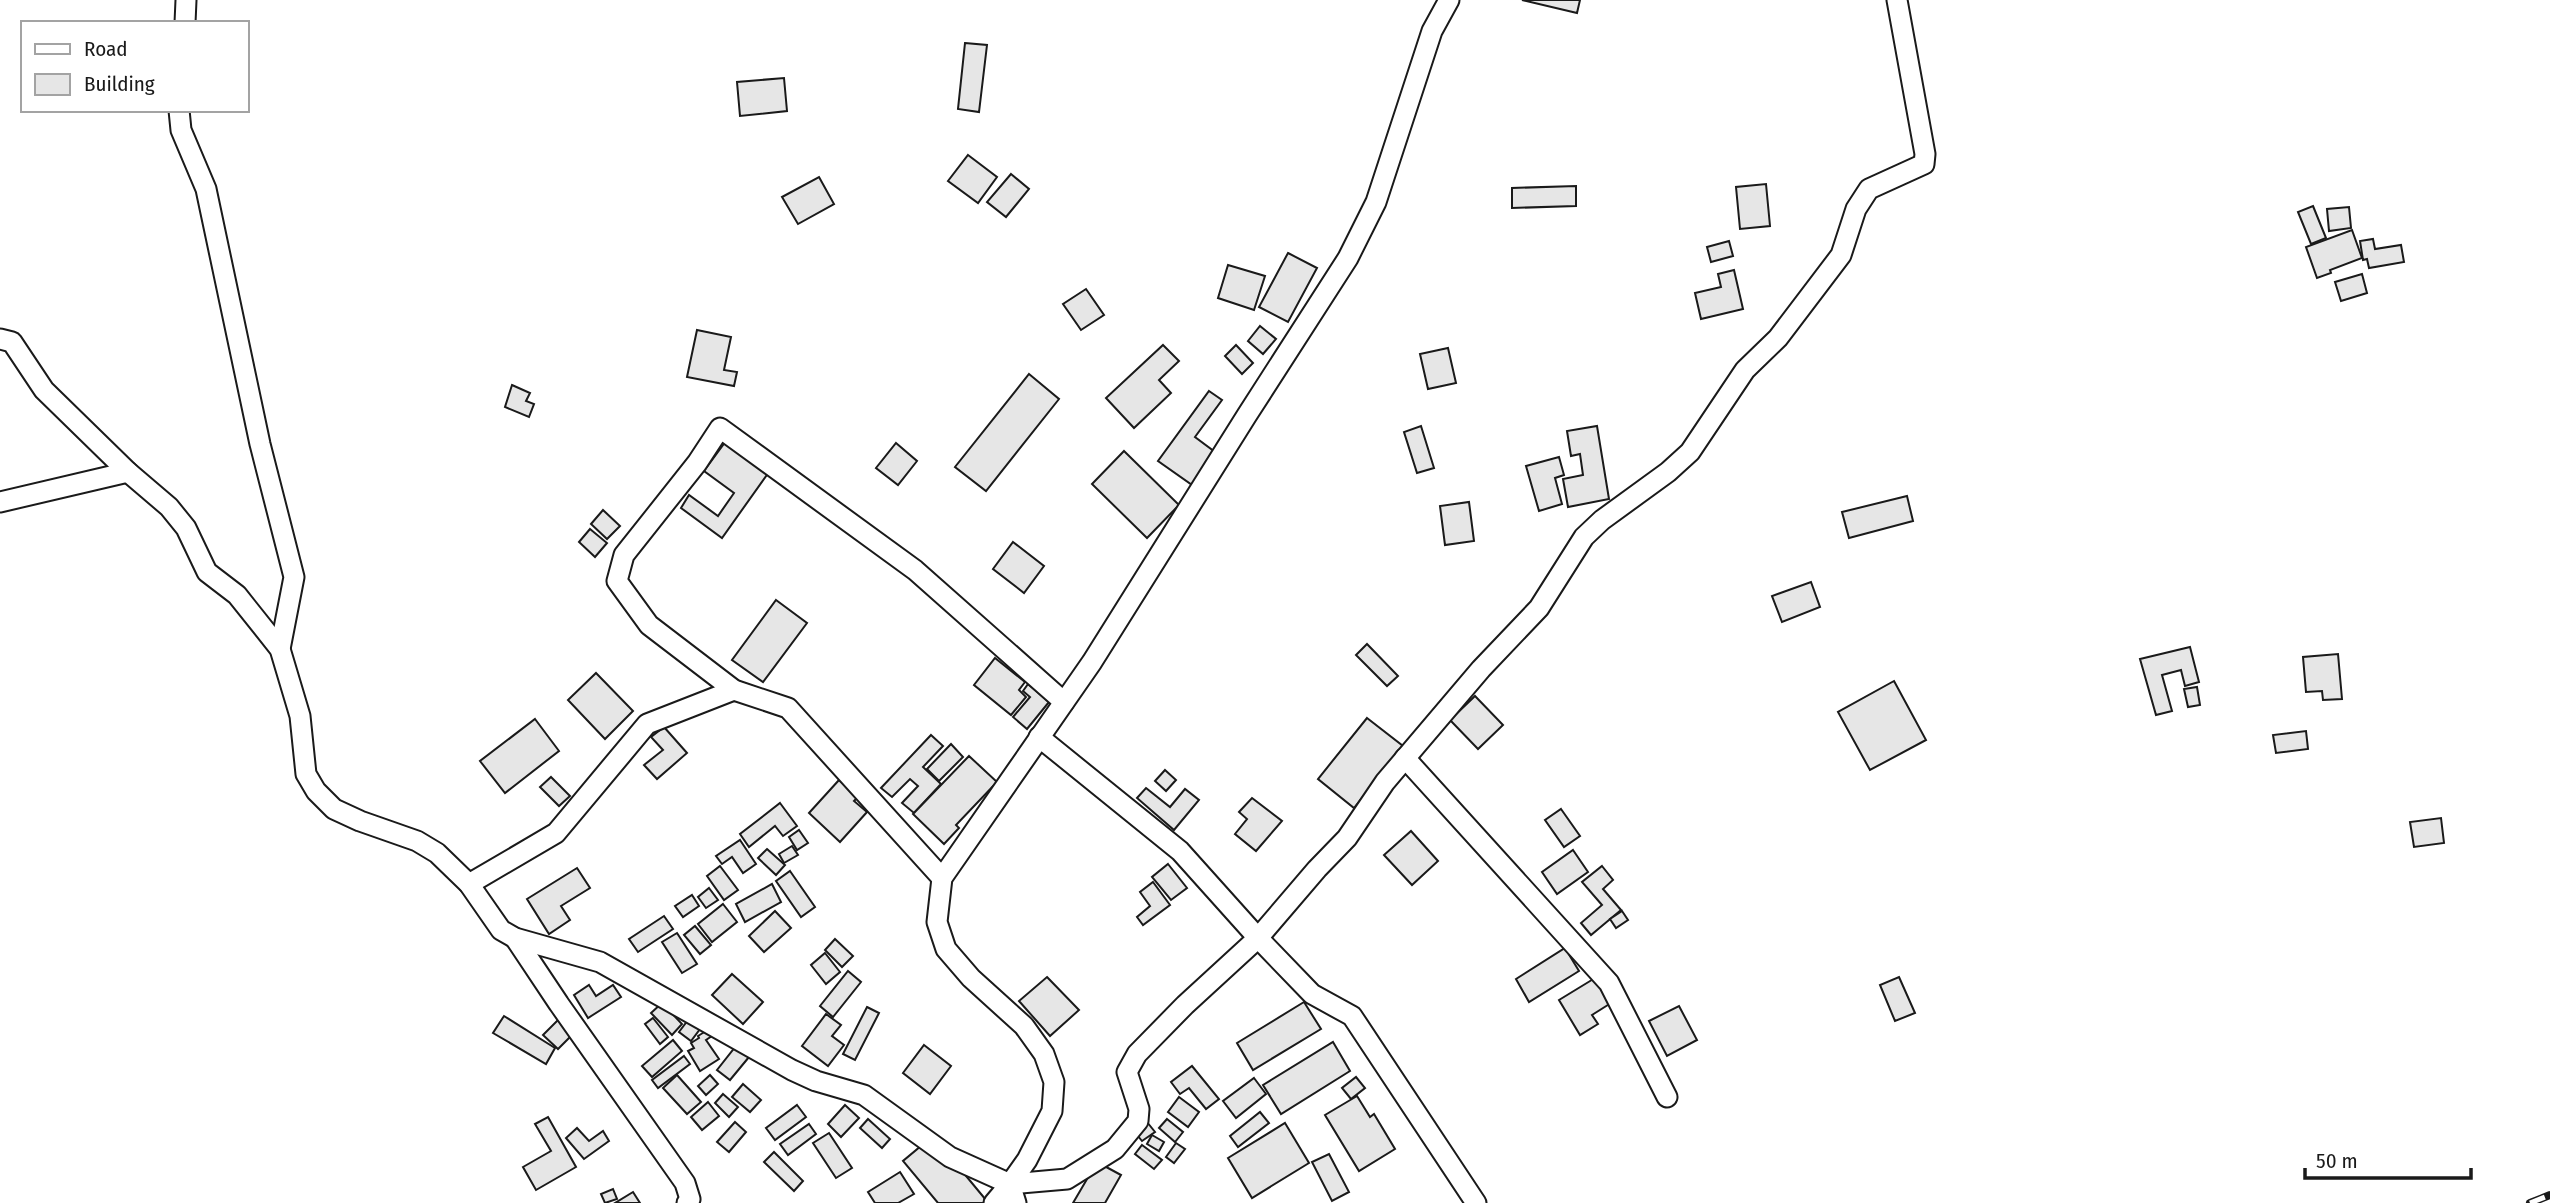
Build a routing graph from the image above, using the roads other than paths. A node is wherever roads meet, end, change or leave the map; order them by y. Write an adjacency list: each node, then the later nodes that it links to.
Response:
1 (186, 0): 4 (street)
2 (1449, 0): 11 (street)
3 (1896, 0): 13 (street)
4 (185, 21)
5 (180, 112): 9 (street)
6 (0, 339): 7 (street)
7 (128, 472): 8 (street); 9 (street)
8 (0, 502)
9 (279, 649): 15 (street)
10 (734, 690): 11 (street); 14 (street); 15 (street)
11 (1064, 702): 12 (street)
12 (1039, 737): 14 (street); 17 (street)
13 (1405, 758): 17 (street); 18 (street)
14 (942, 877): 19 (street)
15 (469, 884): 16 (street)
16 (515, 938): 19 (street); 20 (street)
17 (1258, 938): 19 (street); 22 (street)
18 (1667, 1097)
19 (1013, 1194): 21 (street)
20 (687, 1203)
21 (994, 1203)
22 (1476, 1203)

